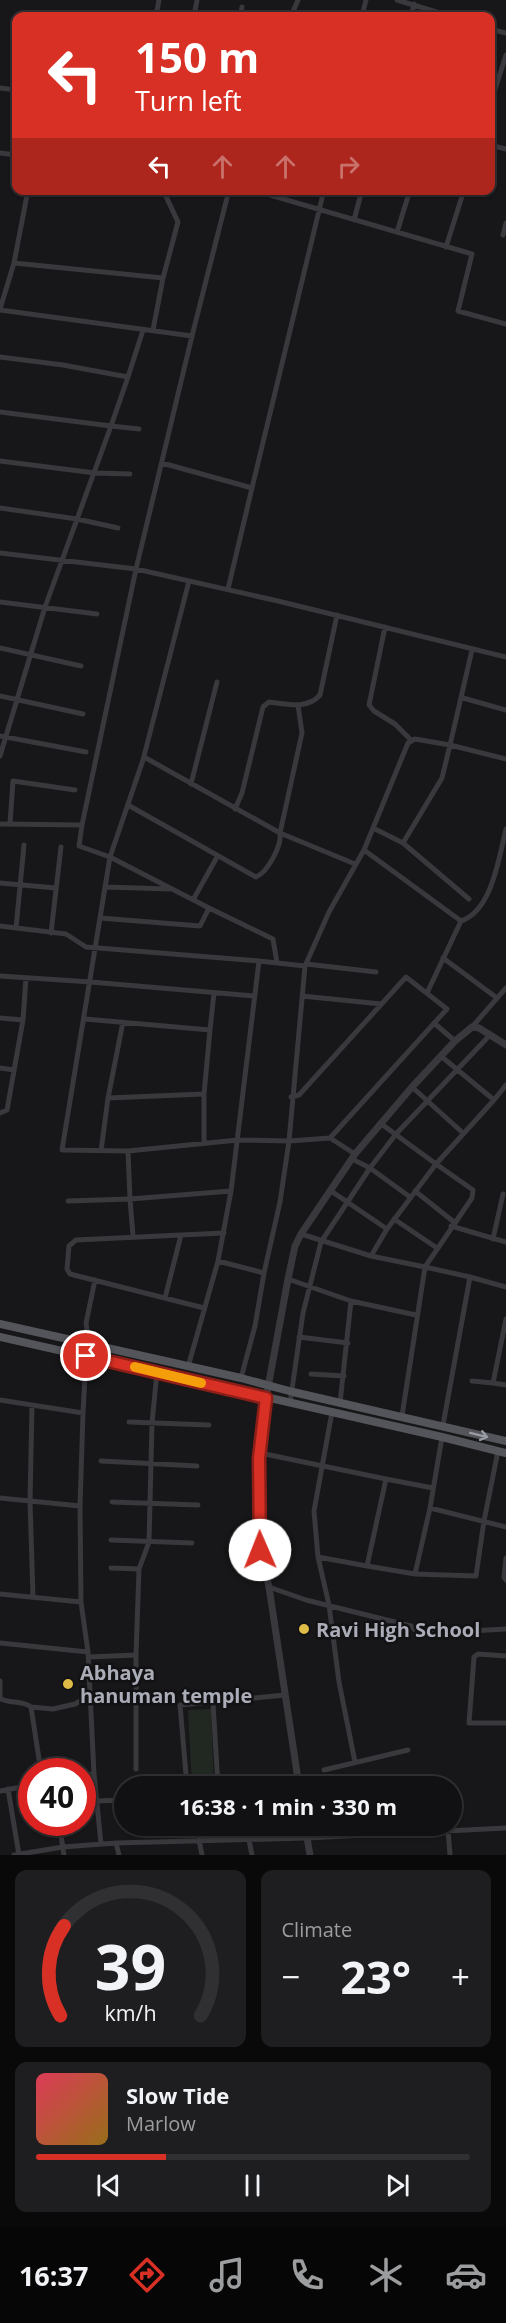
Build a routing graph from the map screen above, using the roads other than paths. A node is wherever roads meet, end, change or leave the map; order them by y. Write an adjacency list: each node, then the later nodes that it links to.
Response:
1 (398, 0): 2 (street)
2 (414, 4): 5 (street); 6 (street)
3 (242, 7): 4 (street)
4 (241, 12)
5 (412, 12)
6 (438, 12)
7 (506, 55): 8 (street)
8 (495, 89)
9 (27, 195): 23 (street)
10 (165, 195): 24 (street)
11 (229, 195): 29 (street)
12 (270, 195): 17 (street)
13 (323, 195): 17 (street)
14 (361, 195): 18 (street)
15 (408, 195): 20 (street)
16 (462, 195): 22 (street)
17 (319, 210): 18 (street); 39 (street)
18 (354, 220): 20 (street)
19 (506, 223): 21 (street)
20 (397, 232): 22 (street)
21 (503, 235)
22 (446, 247): 26 (street)
23 (14, 263): 24 (street); 25 (street)
24 (163, 278): 28 (street)
25 (0, 309): 27 (street)
26 (506, 324)
27 (143, 330): 28 (street); 31 (street)
28 (153, 330): 29 (street)
29 (192, 336): 36 (street)
30 (0, 357): 31 (street)
31 (128, 377): 33 (street)
32 (0, 412): 33 (street)
33 (111, 426): 34 (street); 37 (street)
34 (138, 429)
35 (0, 461): 37 (street)
36 (162, 463): 39 (street); 45 (street)
37 (95, 472): 38 (street); 41 (street)
38 (129, 474)
39 (252, 488): 47 (street)
40 (0, 508): 41 (street)
41 (77, 519): 42 (street); 44 (street)
42 (118, 528)
43 (0, 554): 44 (street)
44 (62, 561): 45 (street); 49 (street)
45 (136, 569): 46 (street); 79 (street)
46 (189, 581): 47 (street); 71 (street)
47 (228, 589): 51 (street)
48 (0, 602): 49 (street)
49 (45, 607): 50 (street); 55 (street)
50 (97, 614)
51 (337, 615): 52 (street); 62 (street)
52 (385, 627): 54 (street); 67 (street)
53 (0, 648): 55 (street)
54 (472, 650): 56 (street); 60 (street)
55 (30, 654): 57 (street); 61 (street)
56 (506, 657)
57 (81, 666)
58 (217, 682): 73 (street)
59 (0, 696): 61 (street)
60 (463, 698): 63 (street); 68 (street)
61 (17, 701): 64 (street); 66 (street)
62 (298, 705): 76 (street); 82 (street)
63 (506, 710)
64 (83, 714)
65 (0, 735): 66 (street)
66 (7, 737): 69 (street); 70 (street)
67 (411, 740): 68 (street); 80 (street)
68 (450, 744): 72 (street); 83 (street)
69 (86, 752)
70 (0, 756)
71 (144, 757): 73 (street); 75 (street)
72 (506, 759)
73 (191, 784): 76 (street)
74 (75, 790): 78 (street)
75 (128, 805): 87 (street); 88 (street)
76 (235, 808): 82 (street)
77 (0, 824): 78 (street)
78 (10, 824): 79 (street)
79 (82, 825): 87 (street)
80 (373, 828): 83 (street); 86 (street)
81 (506, 829): 99 (street)
82 (280, 833): 88 (street); 89 (street)
83 (403, 843): 95 (street)
84 (24, 845): 91 (street)
85 (61, 847): 93 (street)
86 (364, 850): 89 (street); 99 (street)
87 (110, 857): 92 (street); 94 (street)
88 (217, 857): 96 (street)
89 (355, 864): 107 (street)
90 (0, 883): 91 (street)
91 (21, 884): 93 (street); 101 (street)
92 (105, 887): 94 (street); 98 (street)
93 (56, 888): 102 (street)
94 (171, 889): 96 (street)
95 (469, 899)
96 (193, 900): 97 (street)
97 (209, 908): 98 (street); 106 (street)
98 (100, 918): 103 (street)
99 (461, 921): 104 (street)
100 (0, 926): 101 (street)
101 (16, 928): 102 (street)
102 (51, 933): 103 (street)
103 (96, 947): 105 (street); 111 (street)
104 (443, 958): 114 (street); 117 (street)
105 (260, 961): 106 (street); 115 (street)
106 (277, 963): 107 (street)
107 (305, 965): 108 (street); 116 (street)
108 (376, 972)
109 (0, 976): 110 (street)
110 (26, 978): 111 (street); 121 (street)
111 (91, 982): 113 (street); 120 (street)
112 (506, 988): 117 (street)
113 (213, 993): 115 (street); 125 (street)
114 (427, 993): 118 (street); 123 (street)
115 (254, 996): 145 (street)
116 (302, 996): 118 (street); 136 (street)
117 (497, 998): 124 (street)
118 (381, 1004): 136 (street)
119 (0, 1018): 121 (street)
120 (84, 1019): 122 (street); 148 (street)
121 (23, 1020): 132 (street)
122 (123, 1022): 125 (street); 137 (street)
123 (434, 1023): 127 (street); 144 (street)
124 (472, 1027): 126 (street); 127 (street)
125 (210, 1030): 135 (street)
126 (490, 1035): 128 (street); 131 (street)
127 (455, 1041): 129 (street)
128 (506, 1045)
129 (442, 1057): 131 (street); 134 (street)
130 (0, 1068): 132 (street)
131 (456, 1069): 138 (street); 139 (street)
132 (14, 1070): 140 (street)
133 (506, 1085): 139 (street)
134 (412, 1087): 138 (street); 141 (street)
135 (204, 1094): 137 (street); 147 (street)
136 (291, 1097): 146 (street)
137 (108, 1098): 148 (street)
138 (426, 1100): 142 (street); 143 (street)
139 (494, 1100): 142 (street)
140 (0, 1113)
141 (380, 1123): 143 (street); 150 (street)
142 (463, 1133): 151 (street)
143 (396, 1134): 151 (street); 152 (street)
144 (330, 1138): 146 (street); 150 (street)
145 (238, 1140): 146 (street); 147 (street); 153 (street)
146 (289, 1141): 175 (street)
147 (204, 1143): 149 (street)
148 (101, 1150): 149 (street)
149 (128, 1151): 158 (street)
150 (353, 1157): 152 (street); 154 (street)
151 (436, 1164): 155 (street); 162 (street)
152 (370, 1168): 157 (street); 160 (street)
153 (231, 1191): 158 (street); 164 (street)
154 (331, 1191): 160 (street); 165 (street)
155 (415, 1191): 157 (street); 162 (street)
156 (503, 1194): 168 (street)
157 (410, 1197): 161 (street)
158 (130, 1199): 159 (street); 167 (street)
159 (68, 1201)
160 (346, 1202): 163 (street); 169 (street)
161 (394, 1219): 163 (street); 171 (street)
162 (452, 1224): 168 (street); 171 (street)
163 (387, 1229): 172 (street)
164 (224, 1233): 166 (street); 173 (street)
165 (301, 1234): 169 (street); 177 (street)
166 (181, 1235): 167 (street); 181 (street)
167 (133, 1236): 178 (street)
168 (493, 1239): 170 (street)
169 (321, 1242): 172 (street); 179 (street)
170 (506, 1242)
171 (437, 1248): 174 (street)
172 (371, 1256): 174 (street)
173 (218, 1261): 175 (street); 183 (street)
174 (424, 1268): 176 (street); 184 (street)
175 (264, 1273): 196 (street)
176 (470, 1277): 180 (street); 213 (street)
177 (288, 1279): 179 (street); 200 (street)
178 (95, 1280): 181 (street); 190 (street)
179 (309, 1287): 182 (street); 188 (street)
180 (506, 1287)
181 (165, 1298): 183 (street)
182 (351, 1301): 184 (street); 189 (street)
183 (204, 1308): 192 (street)
184 (416, 1315): 209 (street)
185 (506, 1319): 198 (street)
186 (0, 1324): 190 (main road)
187 (0, 1337): 191 (main road)
188 (299, 1337): 189 (street); 201 (street)
189 (348, 1343): 195 (street)
190 (89, 1344): 191 (street); 192 (main road)
191 (86, 1356): 193 (main road); 208 (street)
192 (188, 1367): 196 (main road)
193 (157, 1372): 202 (main road); 211 (street)
194 (311, 1374): 195 (street)
195 (344, 1376): 205 (street)
196 (241, 1378): 200 (main road)
197 (472, 1381): 198 (street)
198 (493, 1383): 199 (street)
199 (506, 1385)
200 (268, 1386): 201 (main road); 202 (street)
201 (293, 1392): 204 (street); 205 (main road)
202 (266, 1398): 204 (main road); 217 (street)
203 (0, 1400): 206 (street)
204 (290, 1403): 207 (main road)
205 (340, 1403): 209 (main road)
206 (32, 1405): 208 (street); 225 (street)
207 (332, 1412): 214 (main road); 221 (street)
208 (83, 1413): 229 (street)
209 (402, 1416): 213 (main road)
210 (129, 1422): 211 (street)
211 (152, 1423): 212 (street); 219 (street)
212 (209, 1425)
213 (443, 1425): 215 (main road, one-way to 215)
214 (442, 1437): 216 (main road); 223 (street)
215 (506, 1441)
216 (502, 1452): 231 (street)
217 (260, 1454): 221 (street); 243 (street)
218 (101, 1461): 219 (street)
219 (150, 1462): 220 (street); 227 (street)
220 (197, 1466)
221 (322, 1466): 222 (street); 236 (street)
222 (387, 1479): 223 (street); 238 (street)
223 (433, 1488): 230 (street)
224 (0, 1498): 225 (street)
225 (30, 1501): 229 (street); 245 (street)
226 (112, 1502): 227 (street)
227 (150, 1504): 228 (street); 234 (street)
228 (198, 1505)
229 (80, 1506): 246 (street)
230 (430, 1508): 231 (street); 241 (street)
231 (483, 1521): 232 (street); 241 (street)
232 (506, 1527)
233 (111, 1540): 234 (street)
234 (149, 1542): 235 (street); 240 (street)
235 (192, 1544)
236 (318, 1557): 238 (street); 247 (street)
237 (506, 1558): 242 (street)
238 (367, 1566): 241 (street)
239 (111, 1568): 240 (street)
240 (139, 1569): 251 (street)
241 (415, 1574)
242 (506, 1580)
243 (269, 1587): 247 (street); 254 (street)
244 (0, 1594): 245 (street)
245 (33, 1597): 246 (street)
246 (81, 1602): 250 (street)
247 (329, 1605): 248 (street); 263 (street)
248 (506, 1629)
249 (0, 1643): 250 (street)
250 (88, 1655): 251 (street); 255 (street)
251 (136, 1655): 264 (street)
252 (506, 1656): 259 (street)
253 (0, 1681): 256 (street)
254 (285, 1695): 257 (street); 268 (street)
255 (89, 1696): 258 (street); 262 (street)
256 (1, 1699): 258 (street)
257 (213, 1703): 266 (street); 267 (street)
258 (31, 1707): 261 (street)
259 (506, 1723)
260 (408, 1750): 263 (street)
261 (39, 1758)
262 (93, 1758)
263 (354, 1762): 265 (street)
264 (136, 1769)
265 (324, 1770)
266 (186, 1776)
267 (217, 1776)
268 (297, 1776)
269 (0, 1782): 271 (street)
270 (18, 1787): 271 (street)
271 (3, 1790): 289 (street)
272 (96, 1792): 274 (street)
273 (114, 1800): 274 (street)
274 (97, 1801): 286 (street)
275 (506, 1828): 276 (street)
276 (462, 1830)
277 (62, 1836): 287 (street)
278 (219, 1836): 283 (street)
279 (342, 1836): 281 (street)
280 (448, 1836): 295 (street)
281 (307, 1838): 284 (street); 294 (street)
282 (199, 1840): 283 (street); 285 (street); 292 (street)
283 (219, 1840): 284 (street)
284 (249, 1840): 293 (street)
285 (116, 1843): 286 (street); 291 (street)
286 (101, 1844): 287 (street)
287 (63, 1846): 289 (street); 290 (street)
288 (14, 1855): 289 (street)
289 (19, 1855)
290 (64, 1855)
291 (119, 1855)
292 (202, 1855)
293 (252, 1855)
294 (310, 1855)
295 (450, 1855)

